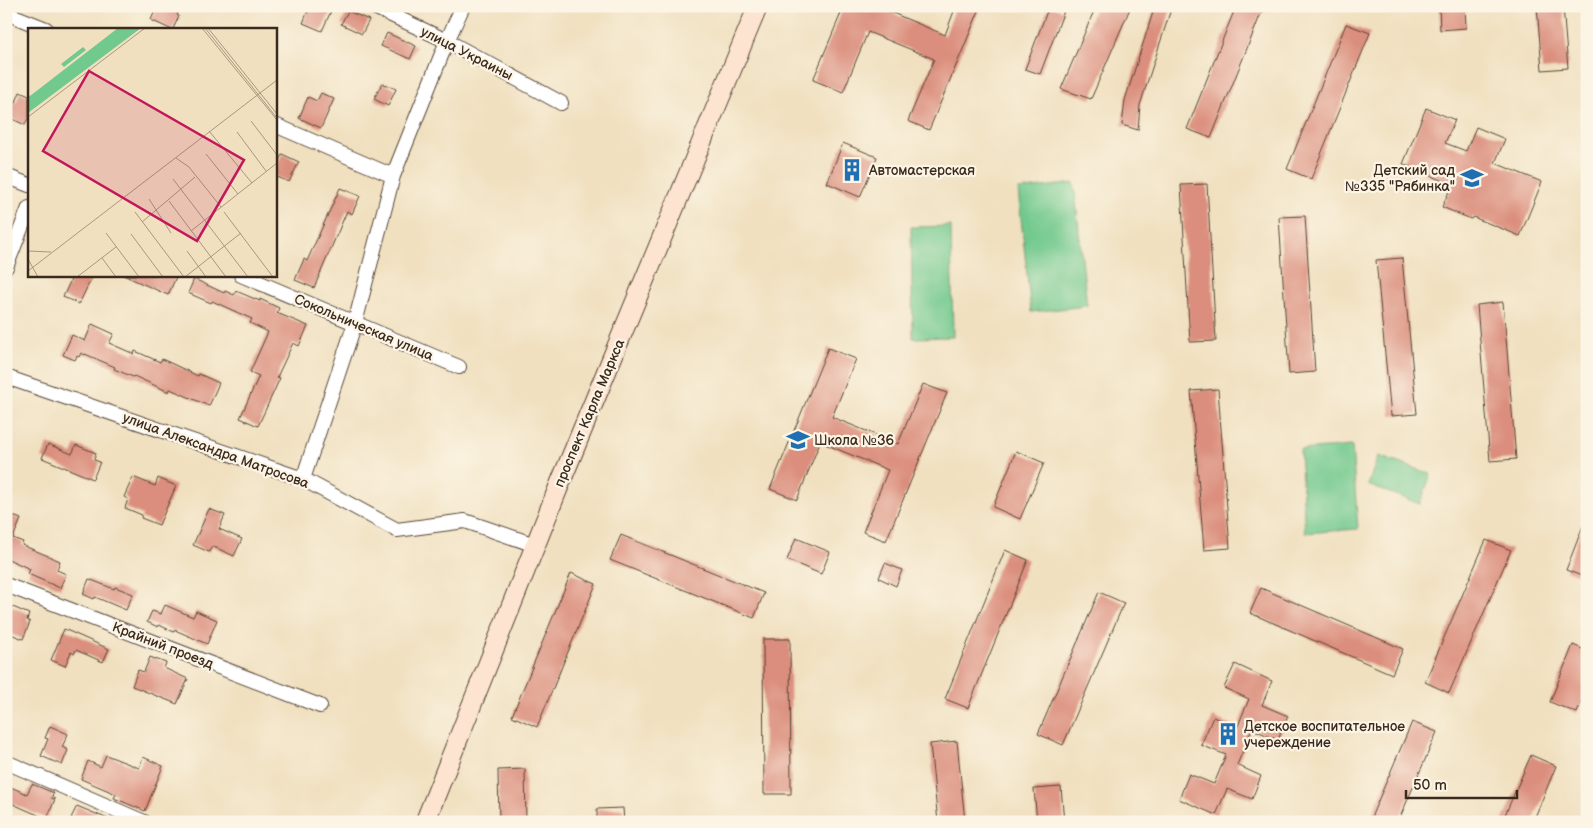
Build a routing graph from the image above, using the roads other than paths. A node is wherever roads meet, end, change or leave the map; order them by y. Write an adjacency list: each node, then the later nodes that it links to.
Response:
1 (372, 6): 6 (street, улица Украины)
2 (463, 6): 6 (street)
3 (758, 6): 19 (street, проспект Карла Маркса)
4 (6, 13): 5 (street)
5 (44, 28)
6 (447, 40): 7 (street, улица Украины); 10 (street)
7 (561, 103)
8 (276, 125): 10 (street)
9 (6, 176): 11 (street)
10 (393, 176): 15 (street)
11 (28, 185)
12 (28, 211): 13 (street)
13 (6, 267)
14 (243, 276): 15 (street, Сокольническая улица)
15 (355, 323): 16 (street, Сокольническая улица); 18 (street)
16 (459, 367)
17 (6, 377): 18 (street, улица Александра Матросова)
18 (303, 479): 19 (street, улица Александра Матросова)
19 (535, 545): 24 (street, проспект Карла Маркса)
20 (6, 585): 21 (street, Крайний проезд)
21 (320, 706)
22 (6, 762): 23 (street)
23 (144, 822)
24 (425, 822)

